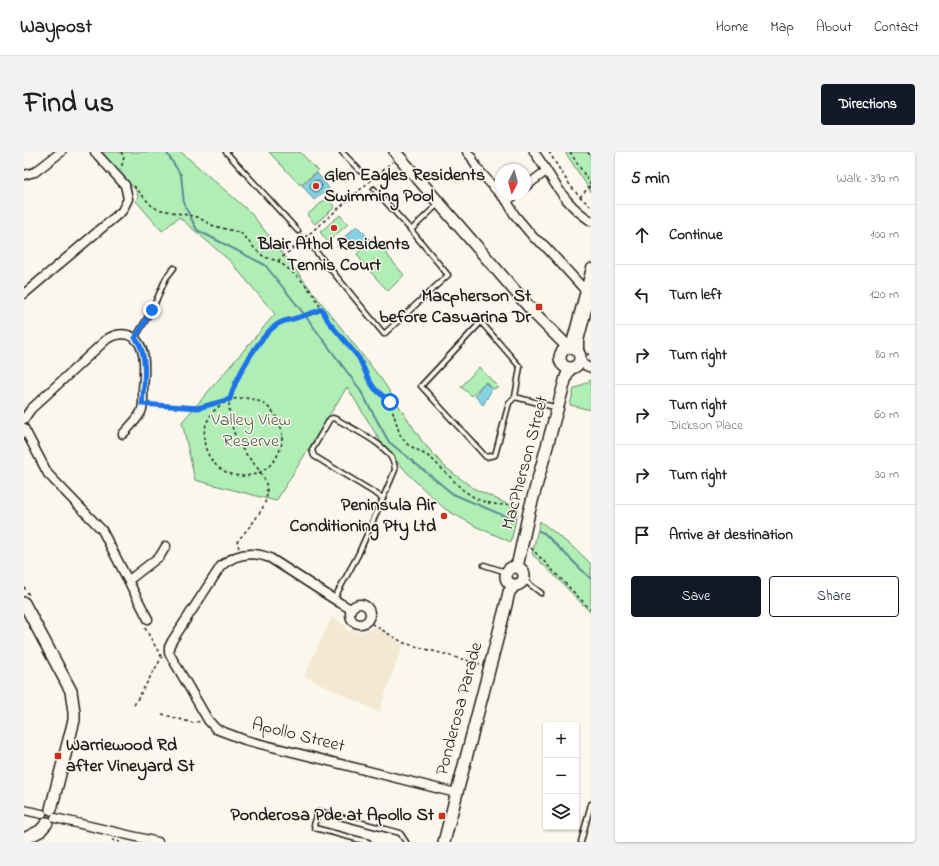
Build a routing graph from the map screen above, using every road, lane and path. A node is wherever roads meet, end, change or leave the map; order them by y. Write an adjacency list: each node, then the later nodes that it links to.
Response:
1 (61, 152): 16 (street)
2 (94, 152): 33 (street)
3 (121, 152): 15 (path)
4 (226, 152): 27 (lane)
5 (342, 152): 13 (lane)
6 (467, 152): 22 (street)
7 (534, 152): 14 (street)
8 (549, 152): 21 (path)
9 (570, 152): 19 (path)
10 (588, 152): 12 (path)
11 (393, 157): 23 (street); 29 (path)
12 (591, 157)
13 (360, 171)
14 (546, 171): 17 (street); 25 (street)
15 (121, 172)
16 (24, 175)
17 (531, 182)
18 (131, 183): 29 (path)
19 (591, 185): 21 (path)
20 (374, 189): 26 (lane)
21 (580, 197): 24 (path)
22 (507, 201): 32 (street)
23 (440, 203): 26 (lane); 36 (street)
24 (591, 206)
25 (591, 221)
26 (411, 230): 28 (lane)
27 (298, 231)
28 (309, 243)
29 (278, 261): 34 (path)
30 (174, 268): 39 (lane)
31 (591, 268): 32 (street)
32 (588, 292): 35 (street); 38 (street)
33 (24, 294)
34 (322, 309): 44 (path); 52 (path)
35 (589, 311): 40 (street)
36 (535, 314): 37 (street); 40 (street)
37 (554, 332): 38 (street); 40 (street)
38 (574, 332): 40 (street)
39 (135, 338): 45 (street); 47 (street)
40 (572, 352): 41 (street); 41 (street); 42 (street)
41 (570, 368): 46 (street, MacPherson Street)
42 (591, 368)
43 (515, 397): 43 (lane); 46 (lane)
44 (230, 400): 45 (path); 50 (path); 50 (path); 50 (path)
45 (142, 404): 49 (street)
46 (558, 408): 57 (street, MacPherson Street)
47 (24, 420)
48 (24, 428): 59 (street)
49 (123, 434)
50 (260, 472): 55 (path)
51 (383, 498): 51 (lane); 63 (lane)
52 (520, 512)
53 (166, 546): 59 (street)
54 (529, 547): 66 (path)
55 (243, 555): 63 (street); 73 (street, Apollo Street)
56 (484, 565): 58 (lane)
57 (517, 567): 58 (street); 60 (street)
58 (506, 572): 61 (street)
59 (129, 580): 67 (street)
60 (524, 580): 61 (street); 62 (lane)
61 (514, 586): 74 (street, Ponderosa Parade)
62 (540, 593)
63 (334, 599): 65 (street)
64 (24, 603): 77 (street)
65 (350, 608): 68 (street); 68 (street)
66 (591, 610)
67 (148, 619)
68 (367, 621): 70 (path)
69 (145, 628): 71 (path)
70 (480, 664)
71 (134, 705)
72 (162, 714): 73 (path)
73 (208, 720): 74 (street, Apollo Street)
74 (456, 792): 82 (street, Ponderosa Parade)
75 (591, 804): 83 (lane)
76 (24, 810): 77 (street)
77 (49, 816): 78 (street); 79 (street)
78 (24, 838)
79 (158, 842)
80 (368, 842): 81 (lane)
81 (406, 842)
82 (444, 842)
83 (581, 842)

